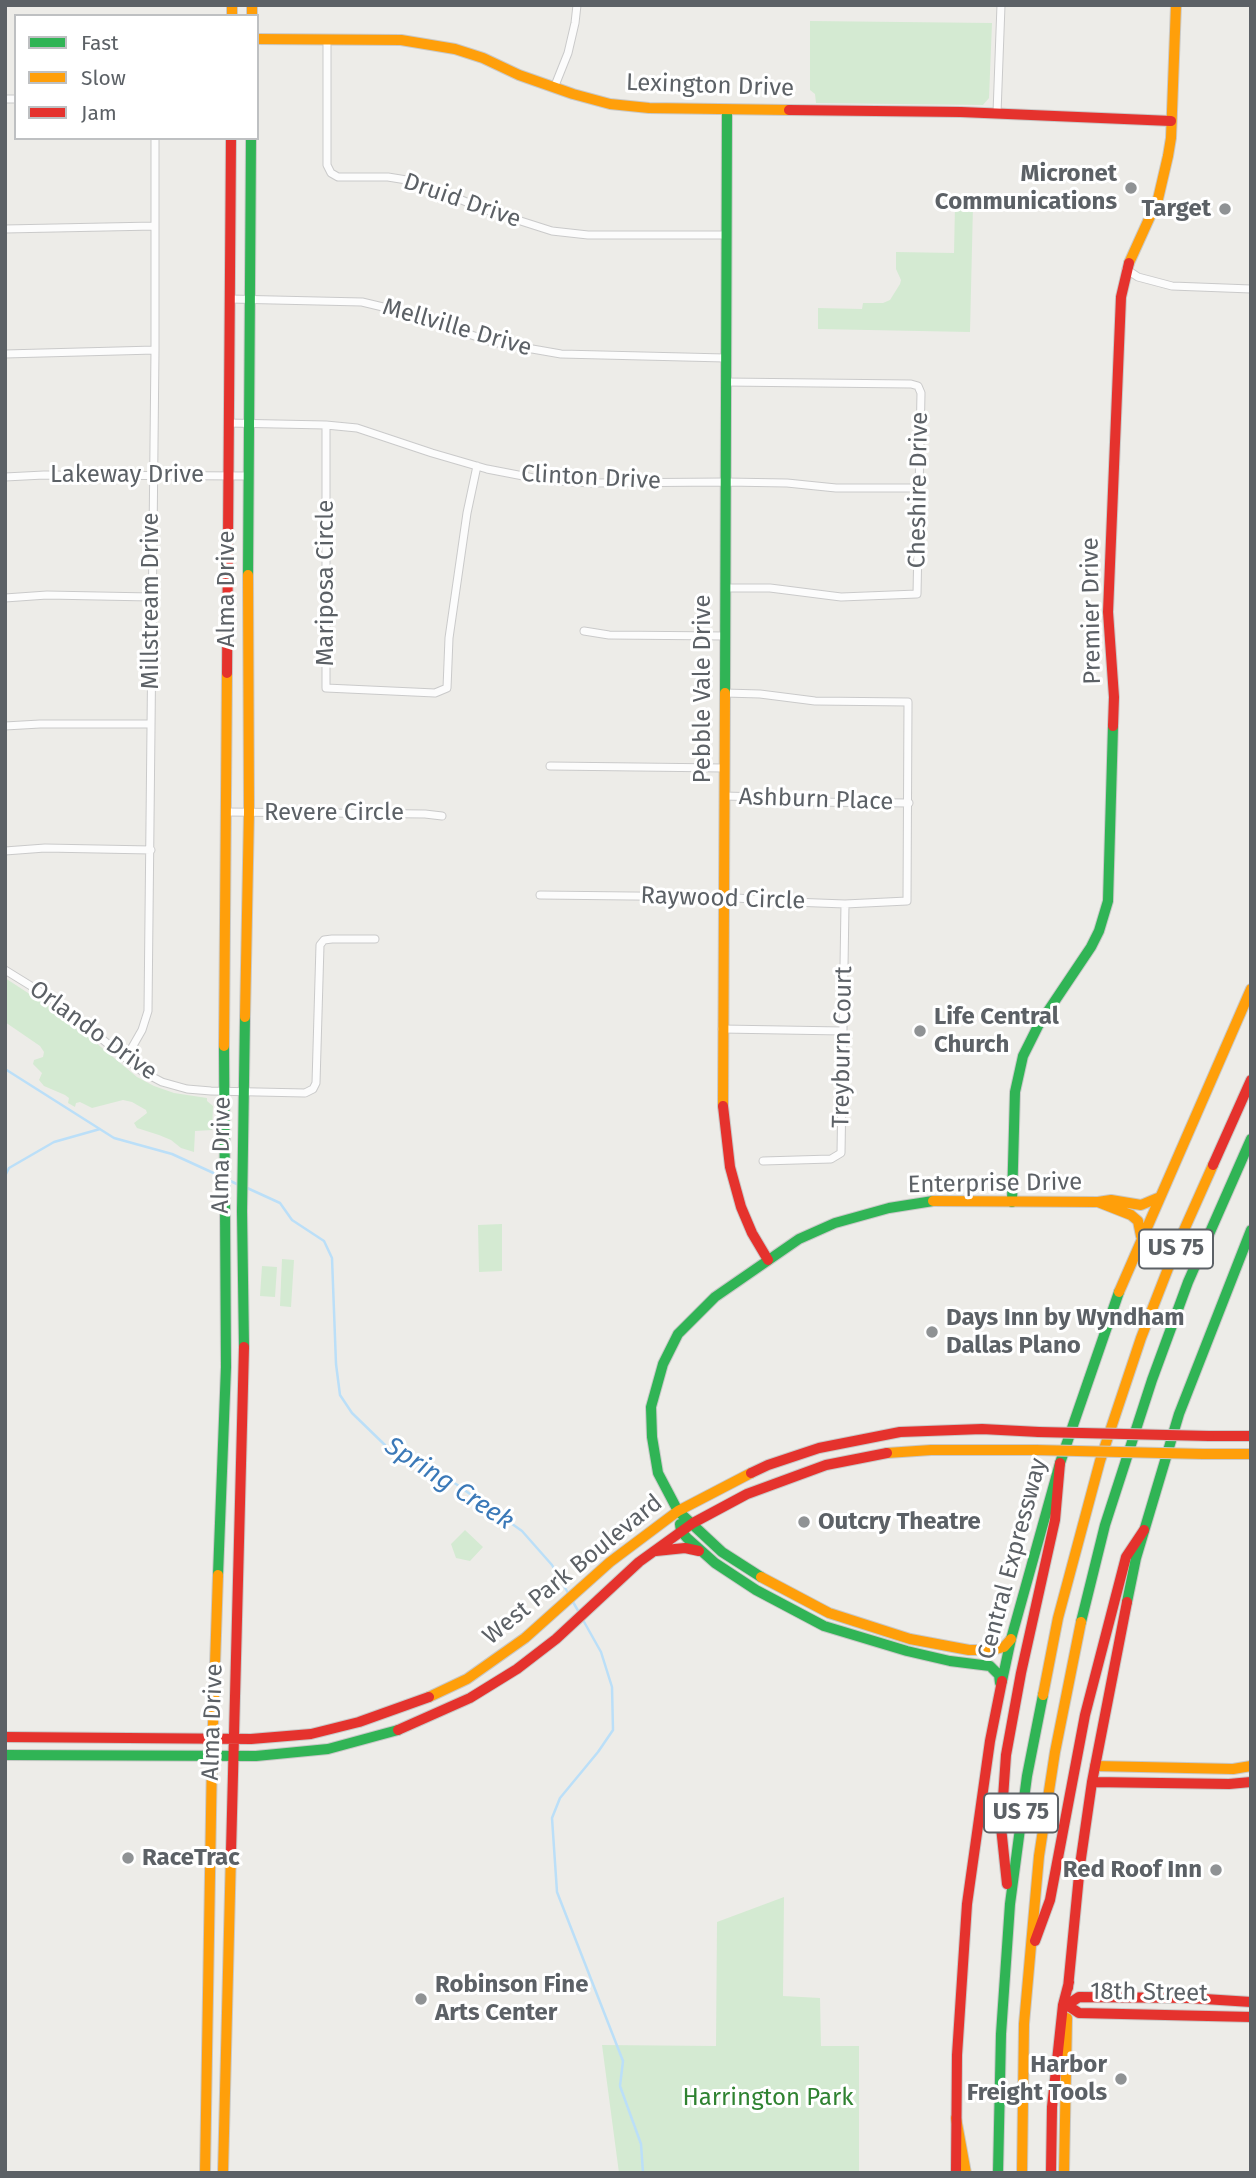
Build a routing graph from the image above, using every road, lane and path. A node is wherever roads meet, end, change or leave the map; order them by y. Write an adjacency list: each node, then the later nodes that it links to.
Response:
1 (577, 5): 6 (street)
2 (1001, 5): 8 (street)
3 (1176, 5): 9 (main road, Premier Drive)
4 (259, 39): 5 (main road, Lexington Drive)
5 (327, 40): 6 (main road, Lexington Drive); 15 (street, Druid Drive)
6 (554, 88): 7 (main road, Lexington Drive)
7 (727, 110): 8 (main road, Lexington Drive); 15 (main road, Pebble Vale Drive)
8 (997, 113): 9 (main road, Lexington Drive)
9 (1171, 121): 16 (main road, Premier Drive)
10 (155, 140): 13 (street, Millstream Drive)
11 (231, 140): 18 (main road, Alma Drive)
12 (251, 140): 19 (main road, Alma Drive)
13 (155, 226): 14 (street); 20 (street, Millstream Drive)
14 (5, 229)
15 (726, 235): 22 (main road, Pebble Vale Drive)
16 (1126, 270): 17 (street); 66 (main road, Premier Drive)
17 (1251, 289)
18 (230, 299): 19 (street, Mellville Drive); 24 (main road, Alma Drive)
19 (249, 299): 22 (street, Mellville Drive); 25 (main road, Alma Drive)
20 (155, 350): 21 (street); 28 (street, Millstream Drive)
21 (5, 354)
22 (725, 358): 23 (main road, Pebble Vale Drive)
23 (725, 382): 32 (main road, Pebble Vale Drive); 33 (street, Cheshire Drive)
24 (228, 423): 25 (street, Clinton Drive); 29 (main road, Alma Drive)
25 (248, 423): 26 (street, Clinton Drive); 30 (main road, Alma Drive)
26 (326, 425): 27 (street, Clinton Drive); 27 (street, Mariposa Circle)
27 (477, 466): 32 (street, Clinton Drive)
28 (152, 474): 29 (street, Lakeway Drive); 31 (street, Lakeway Drive); 35 (street, Millstream Drive)
29 (228, 475): 30 (street, Lakeway Drive); 46 (main road, Alma Drive)
30 (248, 476): 47 (main road, Alma Drive)
31 (5, 477)
32 (726, 482): 33 (street, Clinton Drive); 34 (main road, Pebble Vale Drive)
33 (918, 488): 34 (street, Cheshire Drive)
34 (725, 588): 38 (main road, Pebble Vale Drive)
35 (151, 597): 36 (street); 40 (street, Millstream Drive)
36 (5, 598)
37 (583, 631): 38 (street)
38 (724, 636): 39 (main road, Pebble Vale Drive)
39 (724, 693): 43 (main road, Pebble Vale Drive); 45 (street)
40 (150, 724): 41 (street); 49 (street, Millstream Drive)
41 (5, 726)
42 (550, 766): 43 (street)
43 (724, 768): 44 (main road, Pebble Vale Drive)
44 (724, 796): 45 (street, Ashburn Place); 52 (main road, Pebble Vale Drive)
45 (909, 803): 53 (street, Raywood Circle)
46 (226, 812): 47 (street, Revere Circle); 61 (main road, Alma Drive)
47 (249, 813): 48 (street, Revere Circle); 62 (main road, Alma Drive)
48 (442, 817)
49 (151, 850): 50 (street); 59 (street, Millstream Drive)
50 (5, 851)
51 (540, 895): 52 (street, Raywood Circle)
52 (723, 897): 53 (street, Raywood Circle); 57 (main road, Pebble Vale Drive)
53 (845, 904): 58 (street, Treyburn Court)
54 (375, 939): 62 (street, Orlando Drive)
55 (5, 970): 59 (street, Orlando Drive)
56 (1251, 989): 65 (main road, Central Expressway)
57 (722, 1030): 58 (street); 70 (main road, Pebble Vale Drive)
58 (843, 1031): 64 (street, Treyburn Court)
59 (126, 1058): 61 (street, Orlando Drive)
60 (1251, 1080): 104 (main road, US 75)
61 (224, 1091): 62 (street, Orlando Drive); 72 (main road, Alma Drive)
62 (244, 1091): 71 (main road, Alma Drive)
63 (1251, 1139): 107 (main road, US 75)
64 (763, 1161)
65 (1160, 1197): 67 (main road, Enterprise Drive); 69 (main road, Central Expressway)
66 (1012, 1202): 67 (main road, Enterprise Drive); 70 (main road, Enterprise Drive)
67 (1098, 1202): 69 (main road, Enterprise Drive)
68 (1251, 1230): 78 (main road)
69 (1141, 1240): 75 (main road, Central Expressway)
70 (768, 1260): 76 (main road, Enterprise Drive)
71 (243, 1308): 72 (main road); 80 (main road, Alma Drive)
72 (225, 1309): 81 (main road, Alma Drive)
73 (1251, 1436): 76 (main road, West Park Boulevard, bridge)
74 (1251, 1454): 77 (main road, West Park Boulevard, bridge)
75 (1060, 1463): 87 (main road, Central Expressway); 104 (main road)
76 (678, 1511): 77 (main road, Enterprise Drive); 79 (main road); 89 (main road, West Park Boulevard)
77 (693, 1523): 79 (main road, West Park Boulevard); 84 (main road, Enterprise Drive)
78 (1144, 1530): 98 (main road); 107 (main road)
79 (681, 1531): 82 (main road, West Park Boulevard); 83 (main road)
80 (239, 1536): 81 (main road); 94 (main road, Alma Drive)
81 (220, 1537): 93 (main road, Alma Drive)
82 (653, 1551): 83 (main road); 90 (main road, West Park Boulevard)
83 (702, 1552): 85 (main road)
84 (786, 1592): 85 (main road); 86 (main road, Enterprise Drive)
85 (780, 1603): 88 (main road)
86 (910, 1639): 87 (main road, Enterprise Drive); 88 (main road)
87 (1011, 1639): 91 (main road, Central Expressway)
88 (907, 1651): 91 (main road)
89 (485, 1667): 90 (main road); 94 (main road, West Park Boulevard)
90 (494, 1684): 97 (main road, West Park Boulevard)
91 (1000, 1687): 114 (main road, Central Expressway)
92 (5, 1737): 93 (main road, West Park Boulevard)
93 (214, 1738): 94 (main road, West Park Boulevard); 96 (main road, Alma Drive)
94 (233, 1739): 97 (main road, Alma Drive)
95 (5, 1755): 96 (main road, West Park Boulevard)
96 (212, 1755): 97 (main road, West Park Boulevard); 105 (main road, Alma Drive)
97 (233, 1756): 106 (main road, Alma Drive)
98 (1095, 1766): 100 (main road); 102 (main road)
99 (1247, 1767): 100 (main road); 101 (main road)
100 (1208, 1769): 103 (main road)
101 (1248, 1782): 103 (main road)
102 (1092, 1783): 103 (main road); 108 (main road)
103 (1208, 1784)
104 (1010, 1904): 121 (main road, US 75)
105 (210, 1914): 106 (main road); 115 (main road, Alma Drive)
106 (229, 1915): 116 (main road, Alma Drive)
107 (1029, 1958): 122 (main road, US 75)
108 (1069, 1982): 111 (main road); 123 (main road)
109 (1189, 1998): 110 (main road, 18th Street); 111 (main road, 18th Street); 112 (main road)
110 (1251, 2002)
111 (1067, 2005): 112 (main road, 18th Street); 124 (main road)
112 (1189, 2015): 113 (main road, 18th Street)
113 (1251, 2017)
114 (956, 2118): 119 (main road, Central Expressway); 120 (main road)
115 (206, 2124): 116 (main road); 117 (main road, Alma Drive)
116 (224, 2124): 118 (main road, Alma Drive)
117 (205, 2173)
118 (223, 2173)
119 (956, 2173)
120 (966, 2173)
121 (998, 2173)
122 (1022, 2173)
123 (1051, 2173)
124 (1064, 2173)

